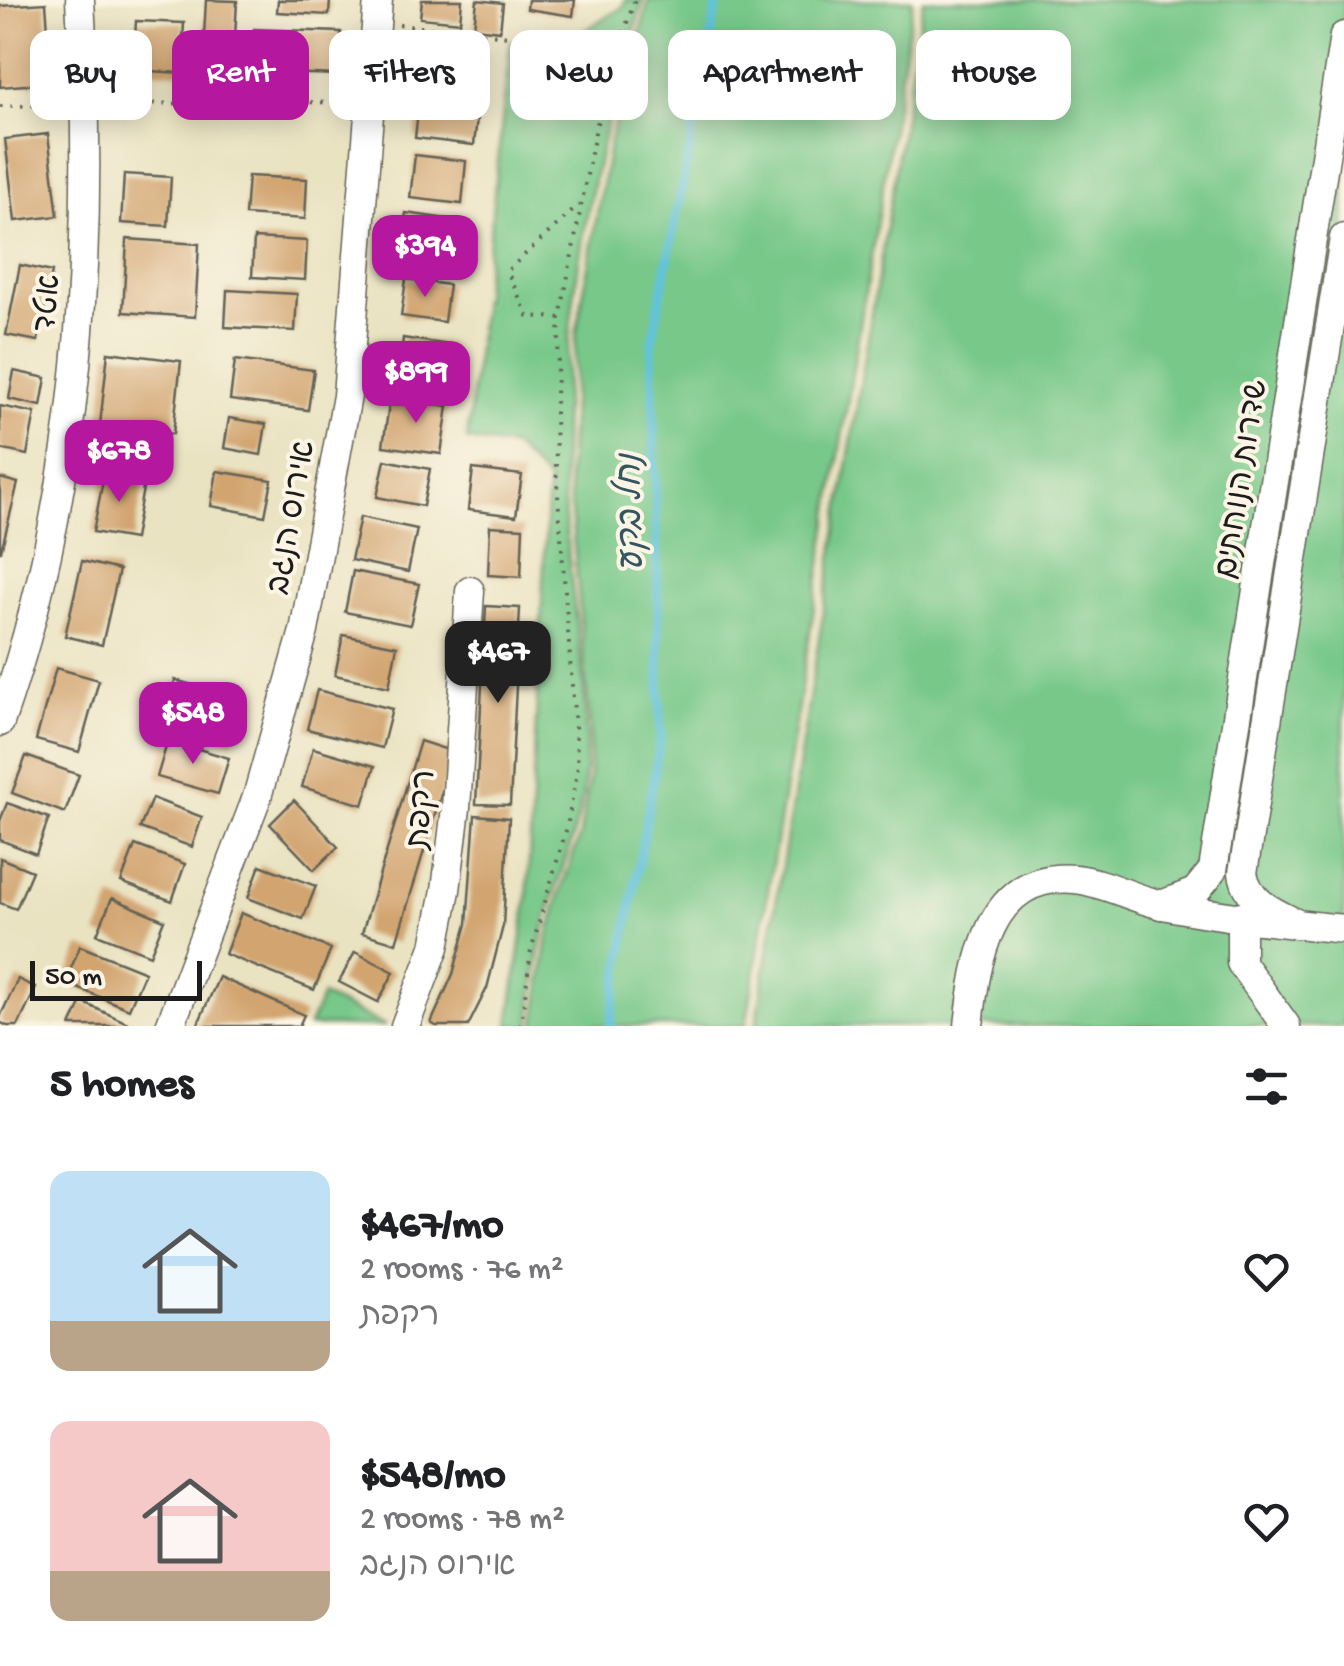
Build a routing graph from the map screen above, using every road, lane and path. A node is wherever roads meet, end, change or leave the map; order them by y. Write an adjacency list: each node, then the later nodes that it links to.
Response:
1 (80, 0): 4 (street, אטד)
2 (635, 0): 5 (path)
3 (377, 12): 6 (path)
4 (81, 30)
5 (624, 30)
6 (510, 31)
7 (1344, 36): 20 (street, שדרות הנוחתים)
8 (329, 102): 9 (path)
9 (152, 104)
10 (30, 105): 11 (path)
11 (0, 106)
12 (85, 120): 19 (street, אטד)
13 (370, 120): 24 (street, אירוס הנגב)
14 (598, 120): 15 (path)
15 (580, 204): 17 (path); 17 (path)
16 (1344, 238): 22 (street, שדרות הנוחתים)
17 (560, 318): 26 (path)
18 (470, 591): 25 (street, רקפת)
19 (0, 722)
20 (1161, 904): 21 (street); 27 (street)
21 (1241, 916): 22 (street); 28 (street)
22 (1298, 924): 23 (street)
23 (1344, 929)
24 (170, 1026)
25 (406, 1026)
26 (521, 1026)
27 (969, 1026)
28 (1286, 1026)

